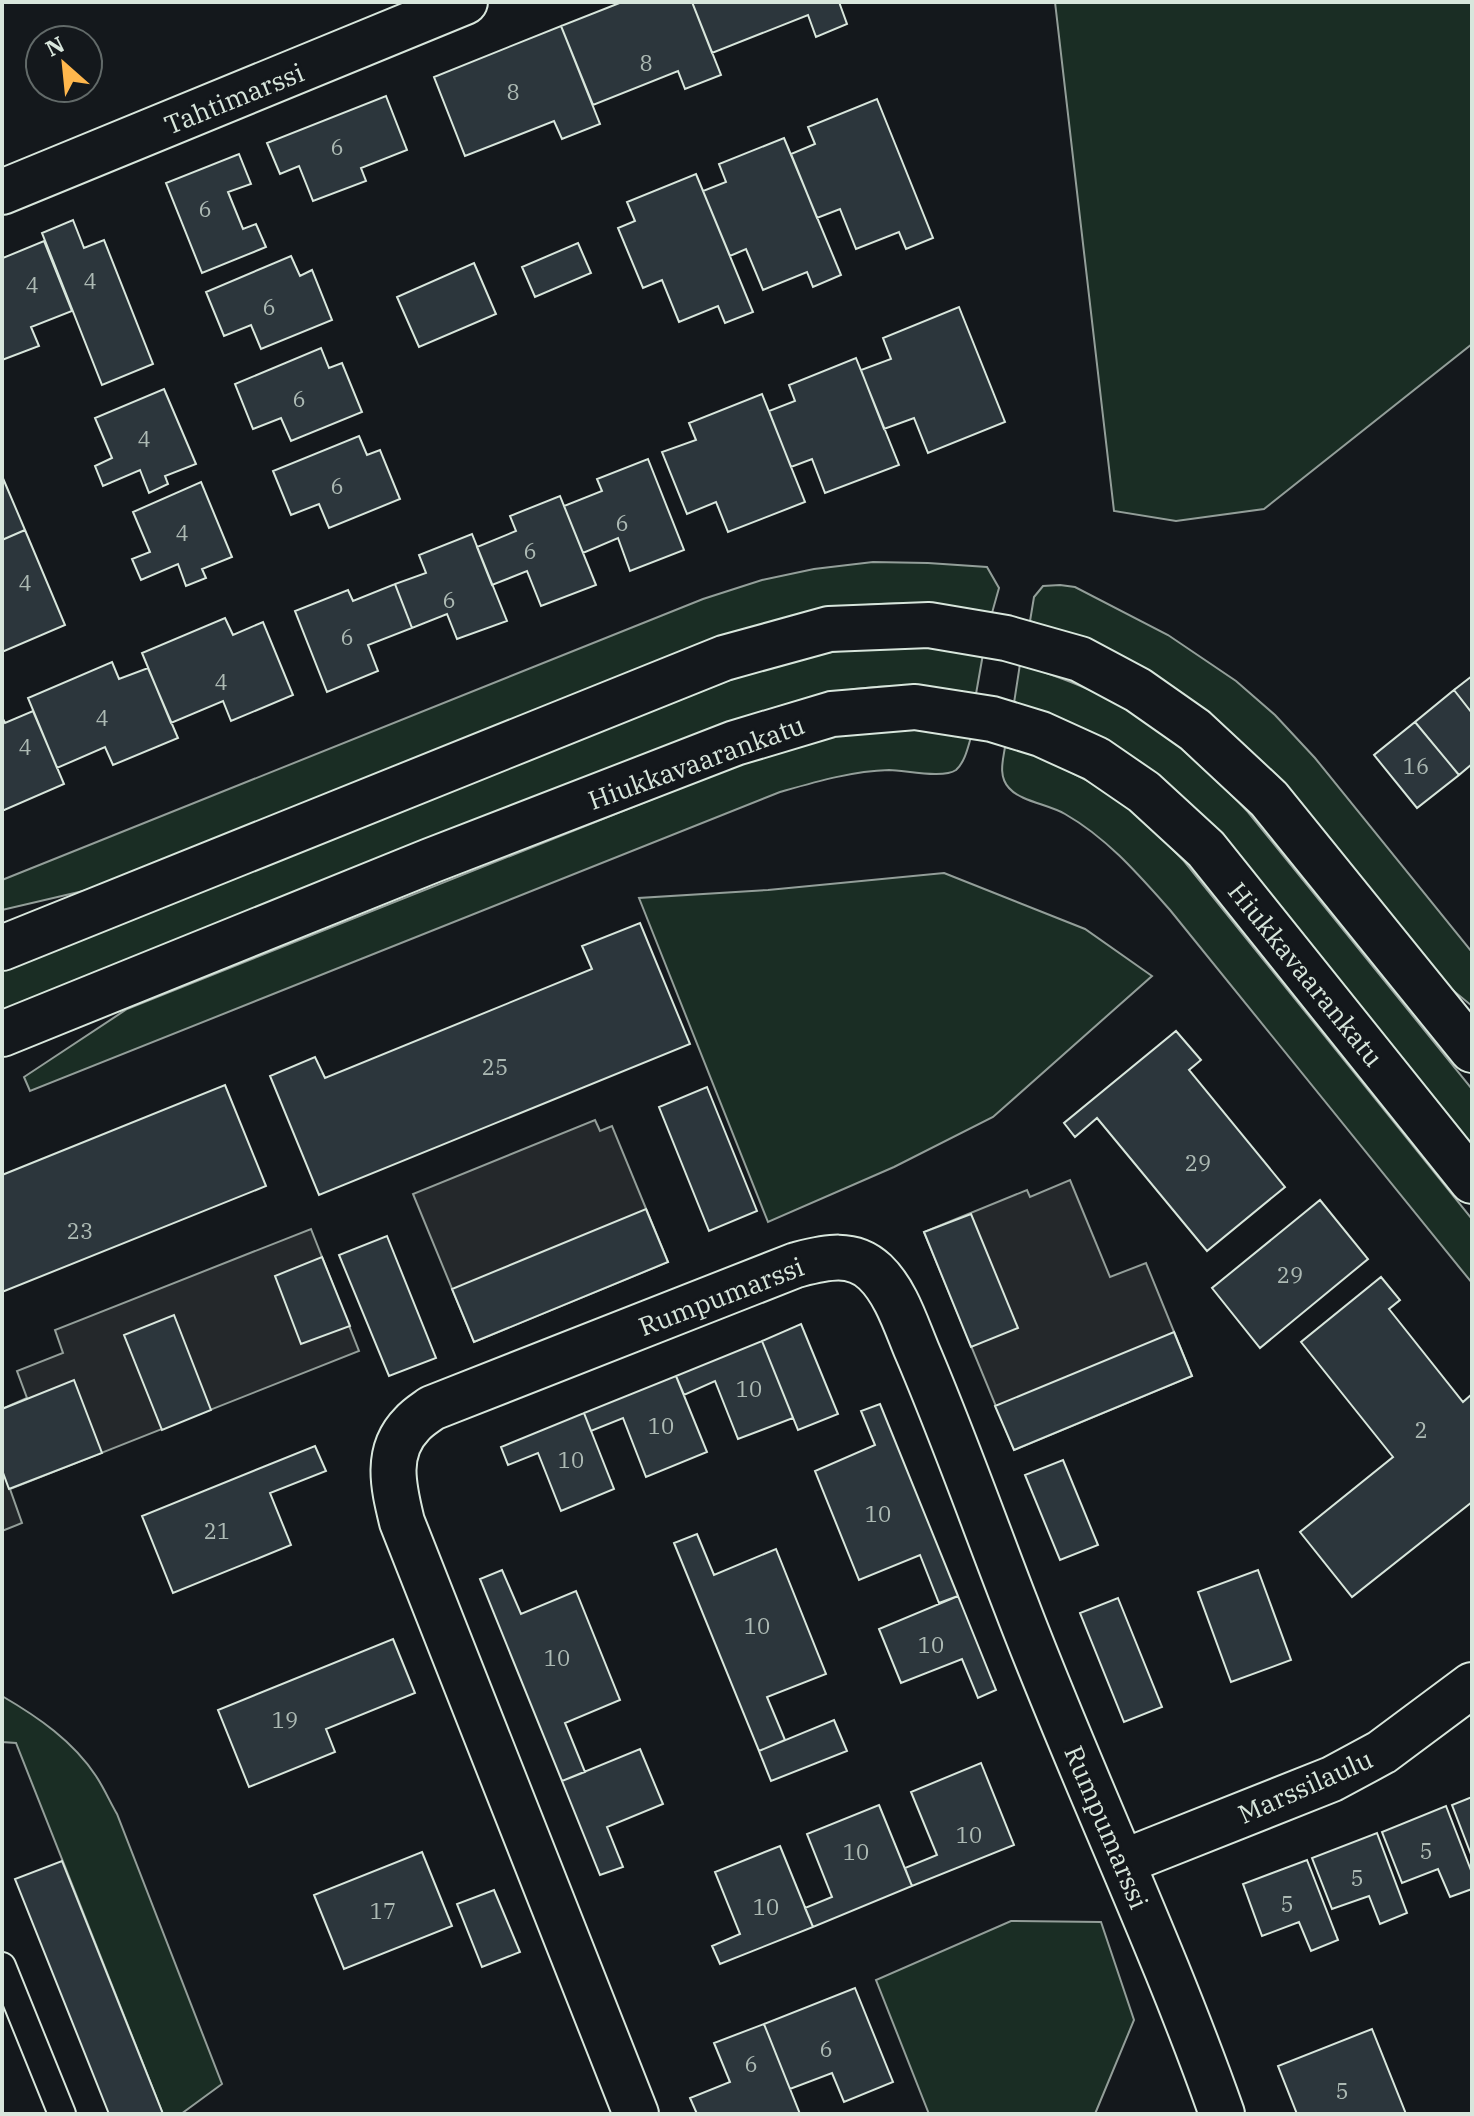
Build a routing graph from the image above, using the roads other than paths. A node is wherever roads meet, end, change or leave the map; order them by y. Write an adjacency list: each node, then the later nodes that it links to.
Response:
1 (465, 2): 2 (street, Tahtimarssi)
2 (2, 192)
3 (2, 948): 5 (street)
4 (2, 1034): 6 (street, Hiukkavaarankatu)
5 (1472, 1050)
6 (1472, 1181)
7 (1472, 1685): 8 (street, Marssilaulu)
8 (1123, 1862): 11 (street, Rumpumarssi); 12 (street, Rumpumarssi)
9 (2, 1966): 10 (lane)
10 (62, 2114)
11 (636, 2114)
12 (1222, 2114)

